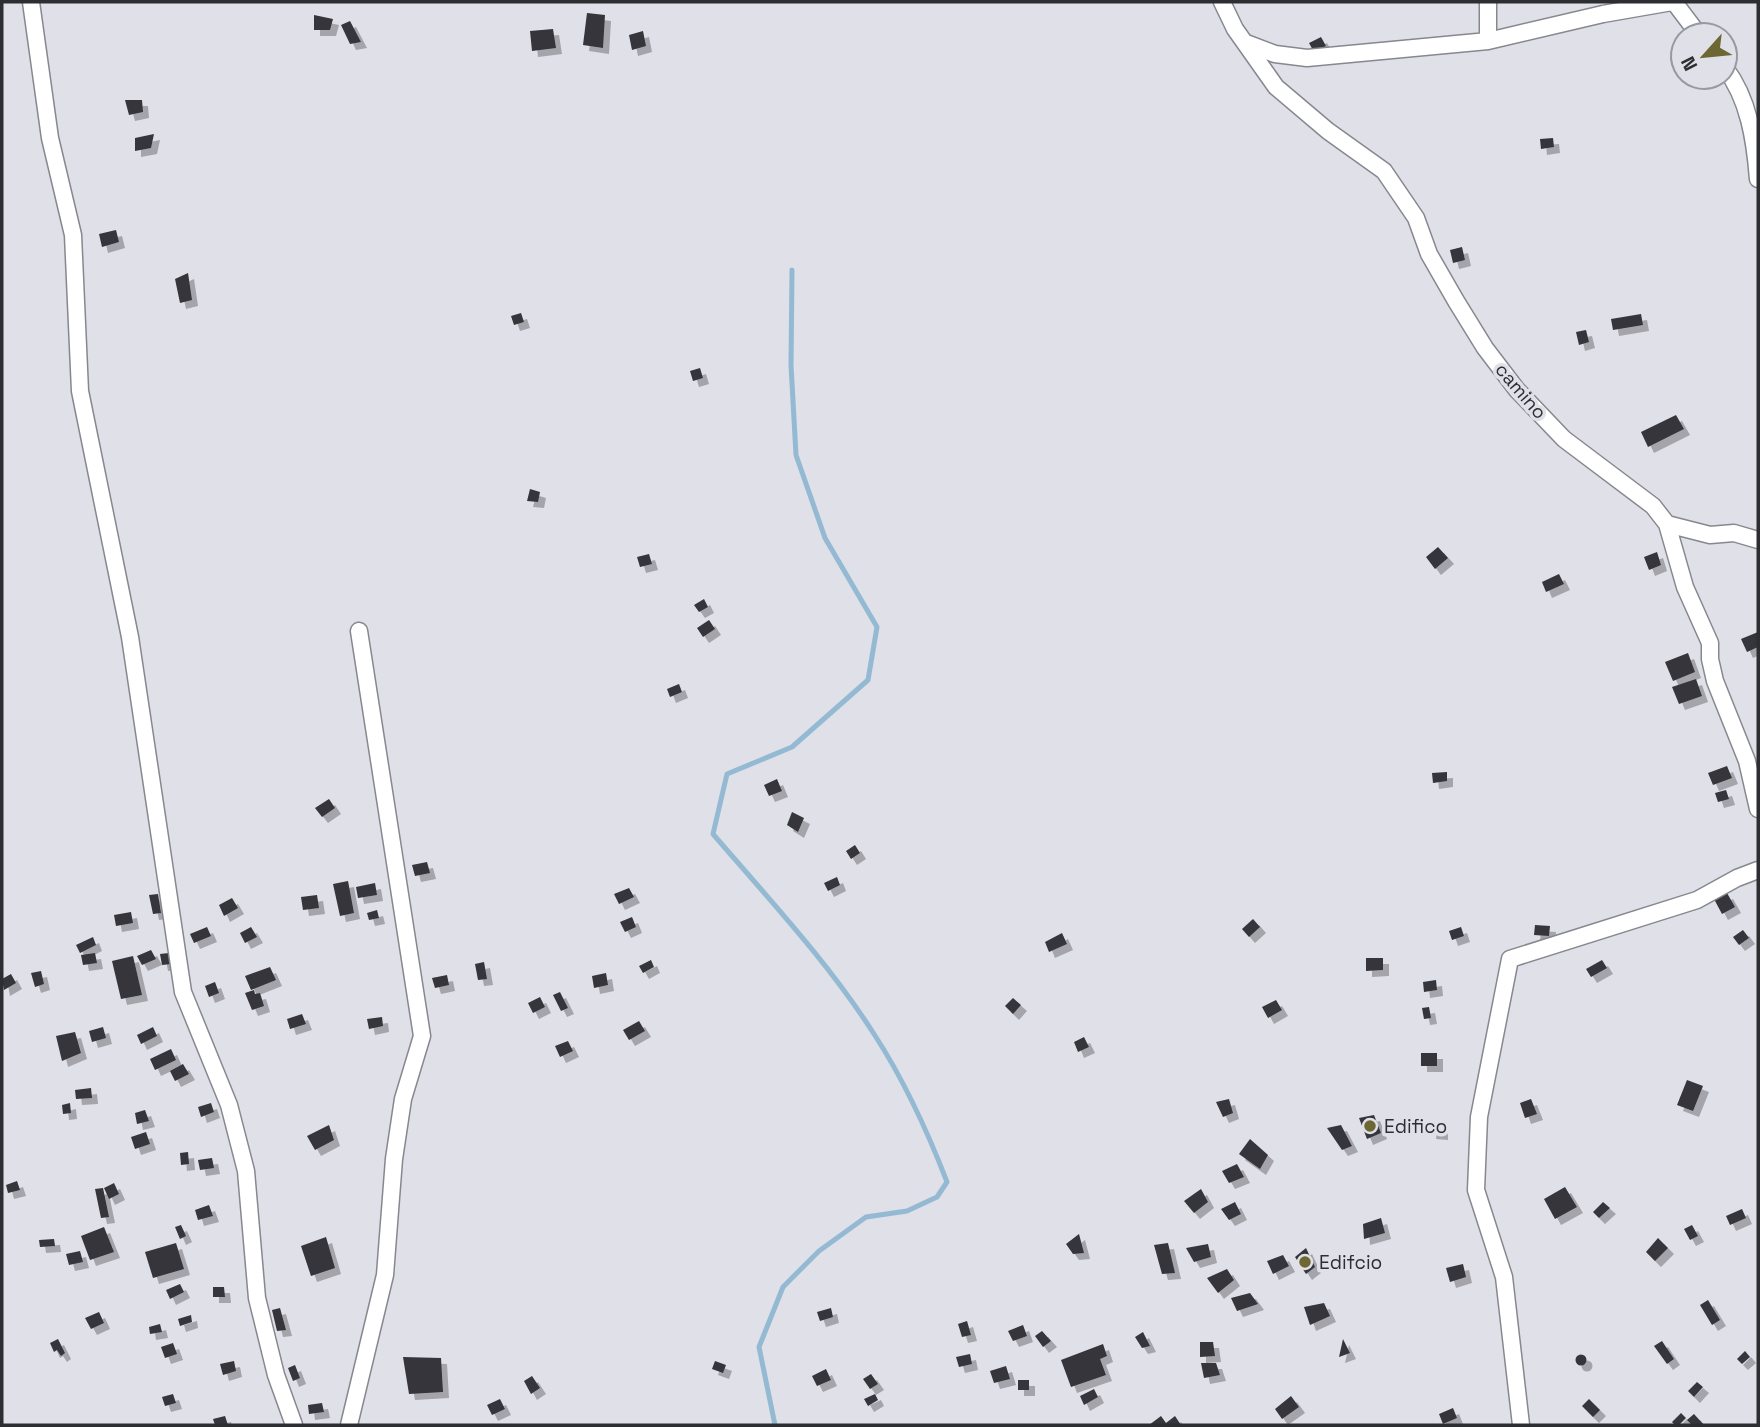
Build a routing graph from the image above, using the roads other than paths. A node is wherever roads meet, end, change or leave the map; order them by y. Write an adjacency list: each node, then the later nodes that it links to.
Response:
1 (31, 2): 16 (street)
2 (1222, 2): 8 (street, camino)
3 (1488, 2): 7 (street)
4 (1673, 2): 5 (street); 6 (street)
5 (1602, 8): 7 (street)
6 (1688, 21)
7 (1488, 41): 8 (street)
8 (1244, 42): 11 (street, camino)
9 (1738, 91): 10 (street)
10 (1758, 179)
11 (1667, 524): 12 (street); 14 (street, camino)
12 (1758, 540)
13 (359, 631): 17 (street)
14 (1758, 809)
15 (1758, 870): 18 (street)
16 (294, 1425)
17 (349, 1425)
18 (1521, 1425)

